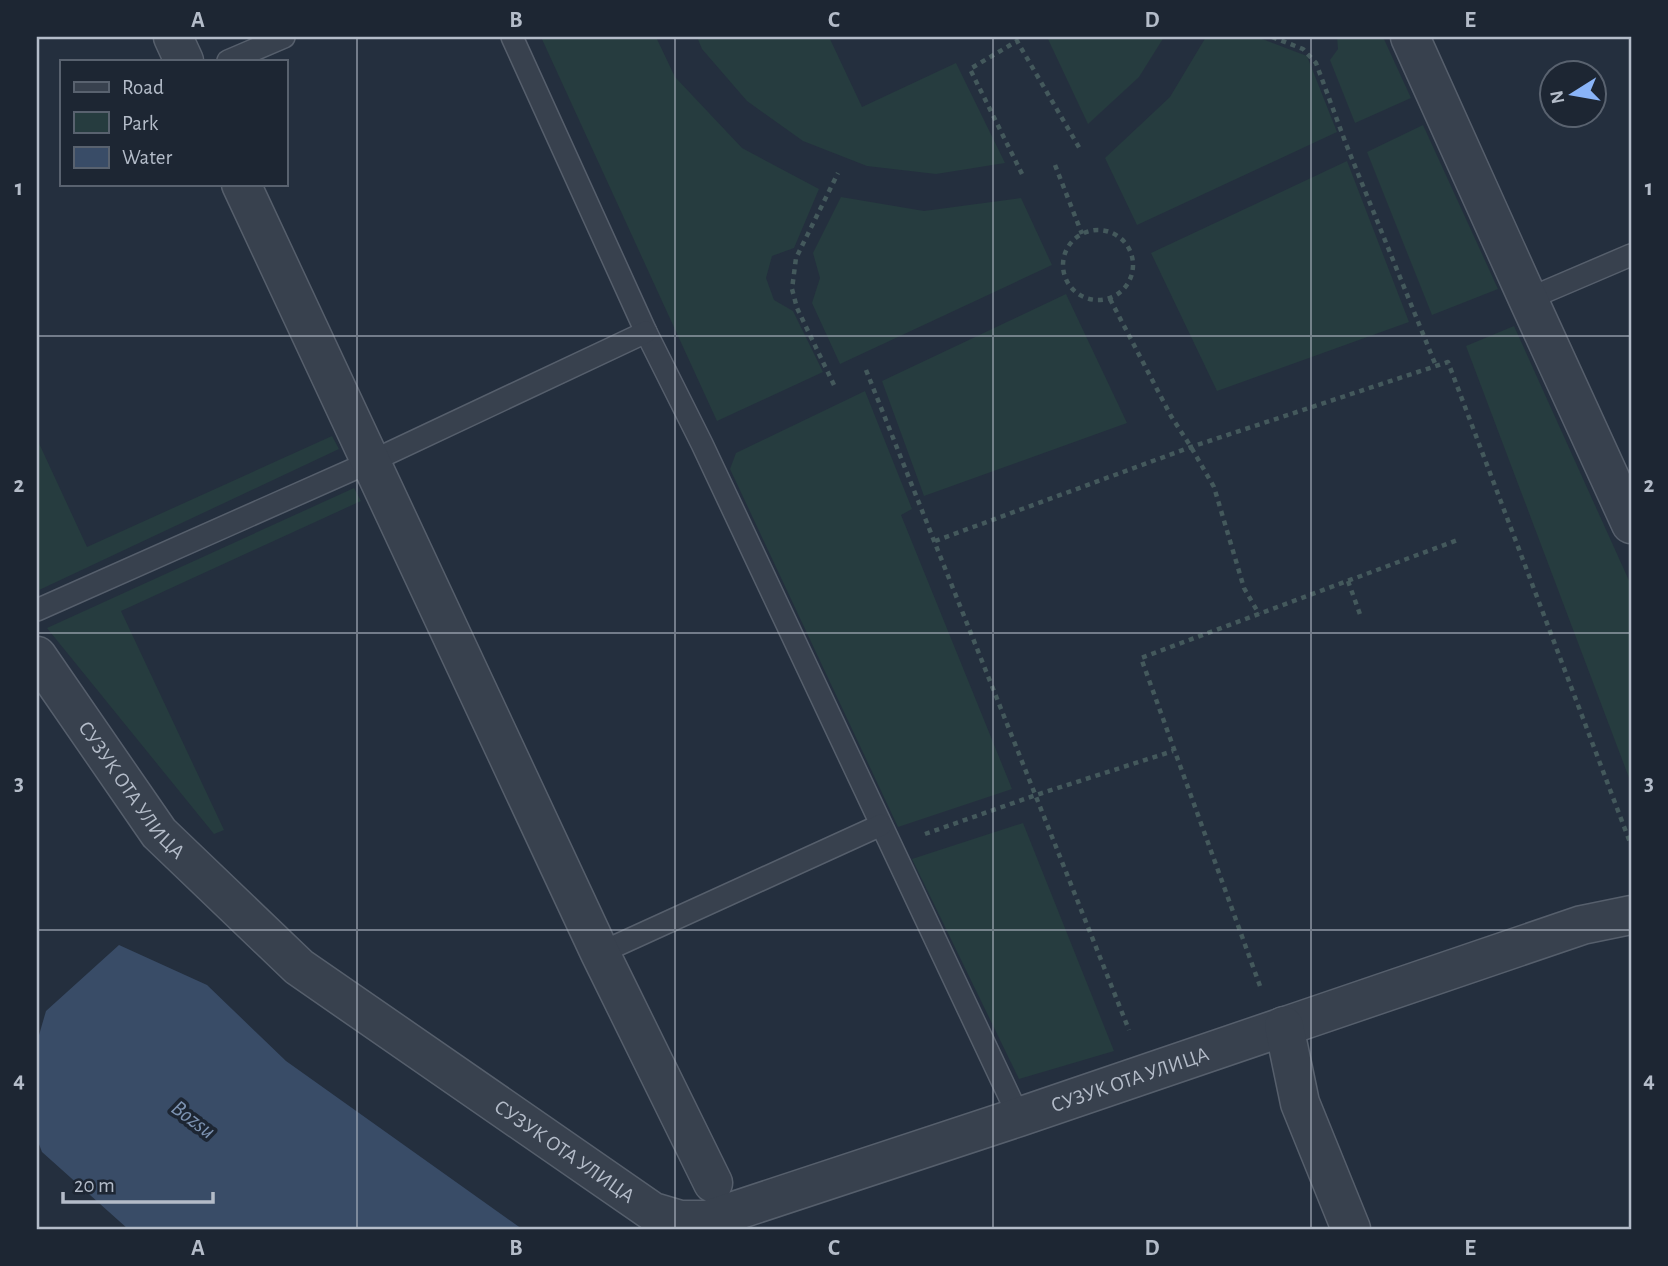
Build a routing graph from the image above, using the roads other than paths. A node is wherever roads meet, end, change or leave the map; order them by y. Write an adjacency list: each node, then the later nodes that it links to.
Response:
1 (173, 37): 5 (street)
2 (284, 37): 6 (lane)
3 (512, 37): 10 (lane)
4 (1410, 37): 9 (street)
5 (184, 60)
6 (230, 60)
7 (242, 186): 11 (street)
8 (1631, 255): 9 (lane)
9 (1528, 299): 12 (street)
10 (646, 332): 11 (lane); 15 (lane)
11 (370, 462): 13 (lane); 17 (street)
12 (1631, 524)
13 (37, 610)
14 (37, 656): 19 (street, СУЗУК ОТА УЛИЦА)
15 (881, 825): 17 (lane); 19 (lane)
16 (1631, 915): 18 (street, СУЗУК ОТА УЛИЦА)
17 (600, 953): 20 (street)
18 (1278, 1028): 19 (street, СУЗУК ОТА УЛИЦА); 21 (street)
19 (1019, 1117)
20 (713, 1183)
21 (1351, 1229)

